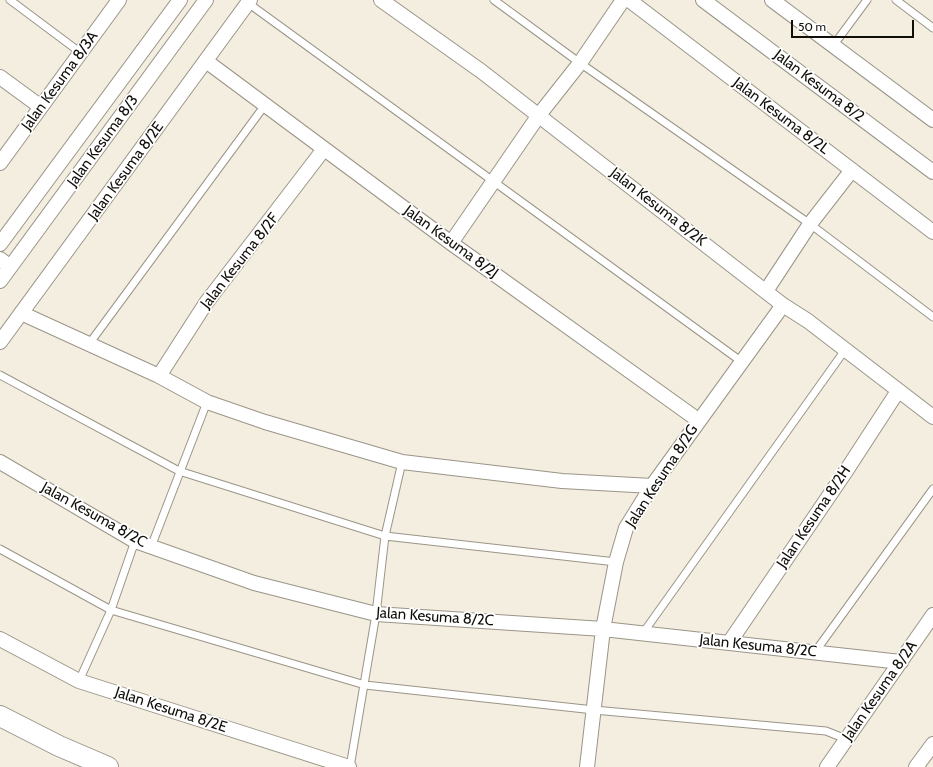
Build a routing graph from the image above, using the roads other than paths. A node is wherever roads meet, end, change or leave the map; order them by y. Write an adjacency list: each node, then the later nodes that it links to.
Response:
1 (10, 0): 16 (lane)
2 (120, 0): 16 (street, Jalan Kesuma 8/3A)
3 (180, 0): 32 (street, Jalan Kesuma 8/3)
4 (206, 0): 33 (street, Jalan Kesuma 8/3)
5 (381, 0): 22 (street, Jalan Kesuma 8/2K)
6 (494, 0): 18 (lane)
7 (623, 0): 18 (street)
8 (629, 0): 26 (street, Jalan Kesuma 8/2L)
9 (703, 0): 27 (street, Jalan Kesuma 8/2)
10 (772, 0): 15 (street)
11 (867, 0): 15 (lane)
12 (896, 0): 14 (lane)
13 (249, 2): 17 (street, Jalan Kesuma 8/2E); 28 (lane)
14 (933, 28)
15 (833, 46): 23 (street)
16 (81, 53): 21 (street, Jalan Kesuma 8/3A)
17 (206, 62): 20 (street, Jalan Kesuma 8/2J); 37 (street, Jalan Kesuma 8/2E)
18 (580, 63): 22 (street); 29 (lane)
19 (0, 77): 21 (street)
20 (265, 105): 24 (street, Jalan Kesuma 8/2J); 40 (lane)
21 (41, 107): 25 (street, Jalan Kesuma 8/3A)
22 (539, 115): 28 (street); 35 (street, Jalan Kesuma 8/2K)
23 (933, 120)
24 (324, 149): 31 (street, Jalan Kesuma 8/2J); 44 (street, Jalan Kesuma 8/2F)
25 (0, 163)
26 (852, 170): 29 (street); 30 (street, Jalan Kesuma 8/2L)
27 (933, 172)
28 (494, 180): 31 (street); 42 (lane)
29 (810, 224): 35 (street); 38 (lane)
30 (933, 232)
31 (451, 243): 48 (street, Jalan Kesuma 8/2J)
32 (0, 244)
33 (5, 263): 34 (street, Jalan Kesuma 8/3)
34 (0, 281)
35 (766, 291): 36 (street, Jalan Kesuma 8/2K)
36 (783, 305): 41 (street, Jalan Kesuma 8/2K); 42 (street, Jalan Kesuma 8/2G)
37 (21, 314): 39 (street, Jalan Kesuma 8/2E); 40 (street)
38 (933, 317)
39 (0, 342)
40 (89, 344): 44 (street)
41 (845, 350): 45 (street, Jalan Kesuma 8/2K); 63 (lane)
42 (742, 362): 48 (street, Jalan Kesuma 8/2G)
43 (0, 375): 51 (lane)
44 (159, 376): 46 (street)
45 (898, 391): 47 (street, Jalan Kesuma 8/2K); 65 (street, Jalan Kesuma 8/2H)
46 (207, 402): 50 (street); 51 (lane)
47 (933, 418)
48 (698, 420): 52 (street, Jalan Kesuma 8/2G)
49 (0, 462): 55 (street, Jalan Kesuma 8/2C)
50 (402, 462): 52 (street); 54 (lane)
51 (179, 471): 54 (lane); 56 (lane)
52 (652, 486): 58 (street, Jalan Kesuma 8/2G)
53 (933, 489): 66 (lane)
54 (385, 536): 58 (lane); 60 (lane)
55 (135, 541): 56 (street, Jalan Kesuma 8/2C); 59 (lane)
56 (151, 547): 60 (street, Jalan Kesuma 8/2C)
57 (0, 549): 59 (lane)
58 (616, 562): 62 (street, Jalan Kesuma 8/2G)
59 (111, 610): 68 (lane); 69 (lane)
60 (376, 614): 62 (street, Jalan Kesuma 8/2C); 69 (lane)
61 (933, 614): 67 (street, Jalan Kesuma 8/2A)
62 (603, 629): 63 (street, Jalan Kesuma 8/2C); 70 (street, Jalan Kesuma 8/2G)
63 (643, 633): 65 (street, Jalan Kesuma 8/2C)
64 (0, 639): 68 (street, Jalan Kesuma 8/2E)
65 (729, 643): 66 (street, Jalan Kesuma 8/2C)
66 (815, 652): 67 (street, Jalan Kesuma 8/2C)
67 (901, 662): 72 (street, Jalan Kesuma 8/2A)
68 (79, 681): 75 (street, Jalan Kesuma 8/2E)
69 (365, 685): 70 (lane); 75 (lane)
70 (594, 710): 72 (lane); 76 (street, Jalan Kesuma 8/2G)
71 (0, 716): 74 (street)
72 (846, 739): 77 (street, Jalan Kesuma 8/2A)
73 (933, 744): 78 (street)
74 (108, 767)
75 (349, 767)
76 (587, 767)
77 (827, 767)
78 (916, 767)

